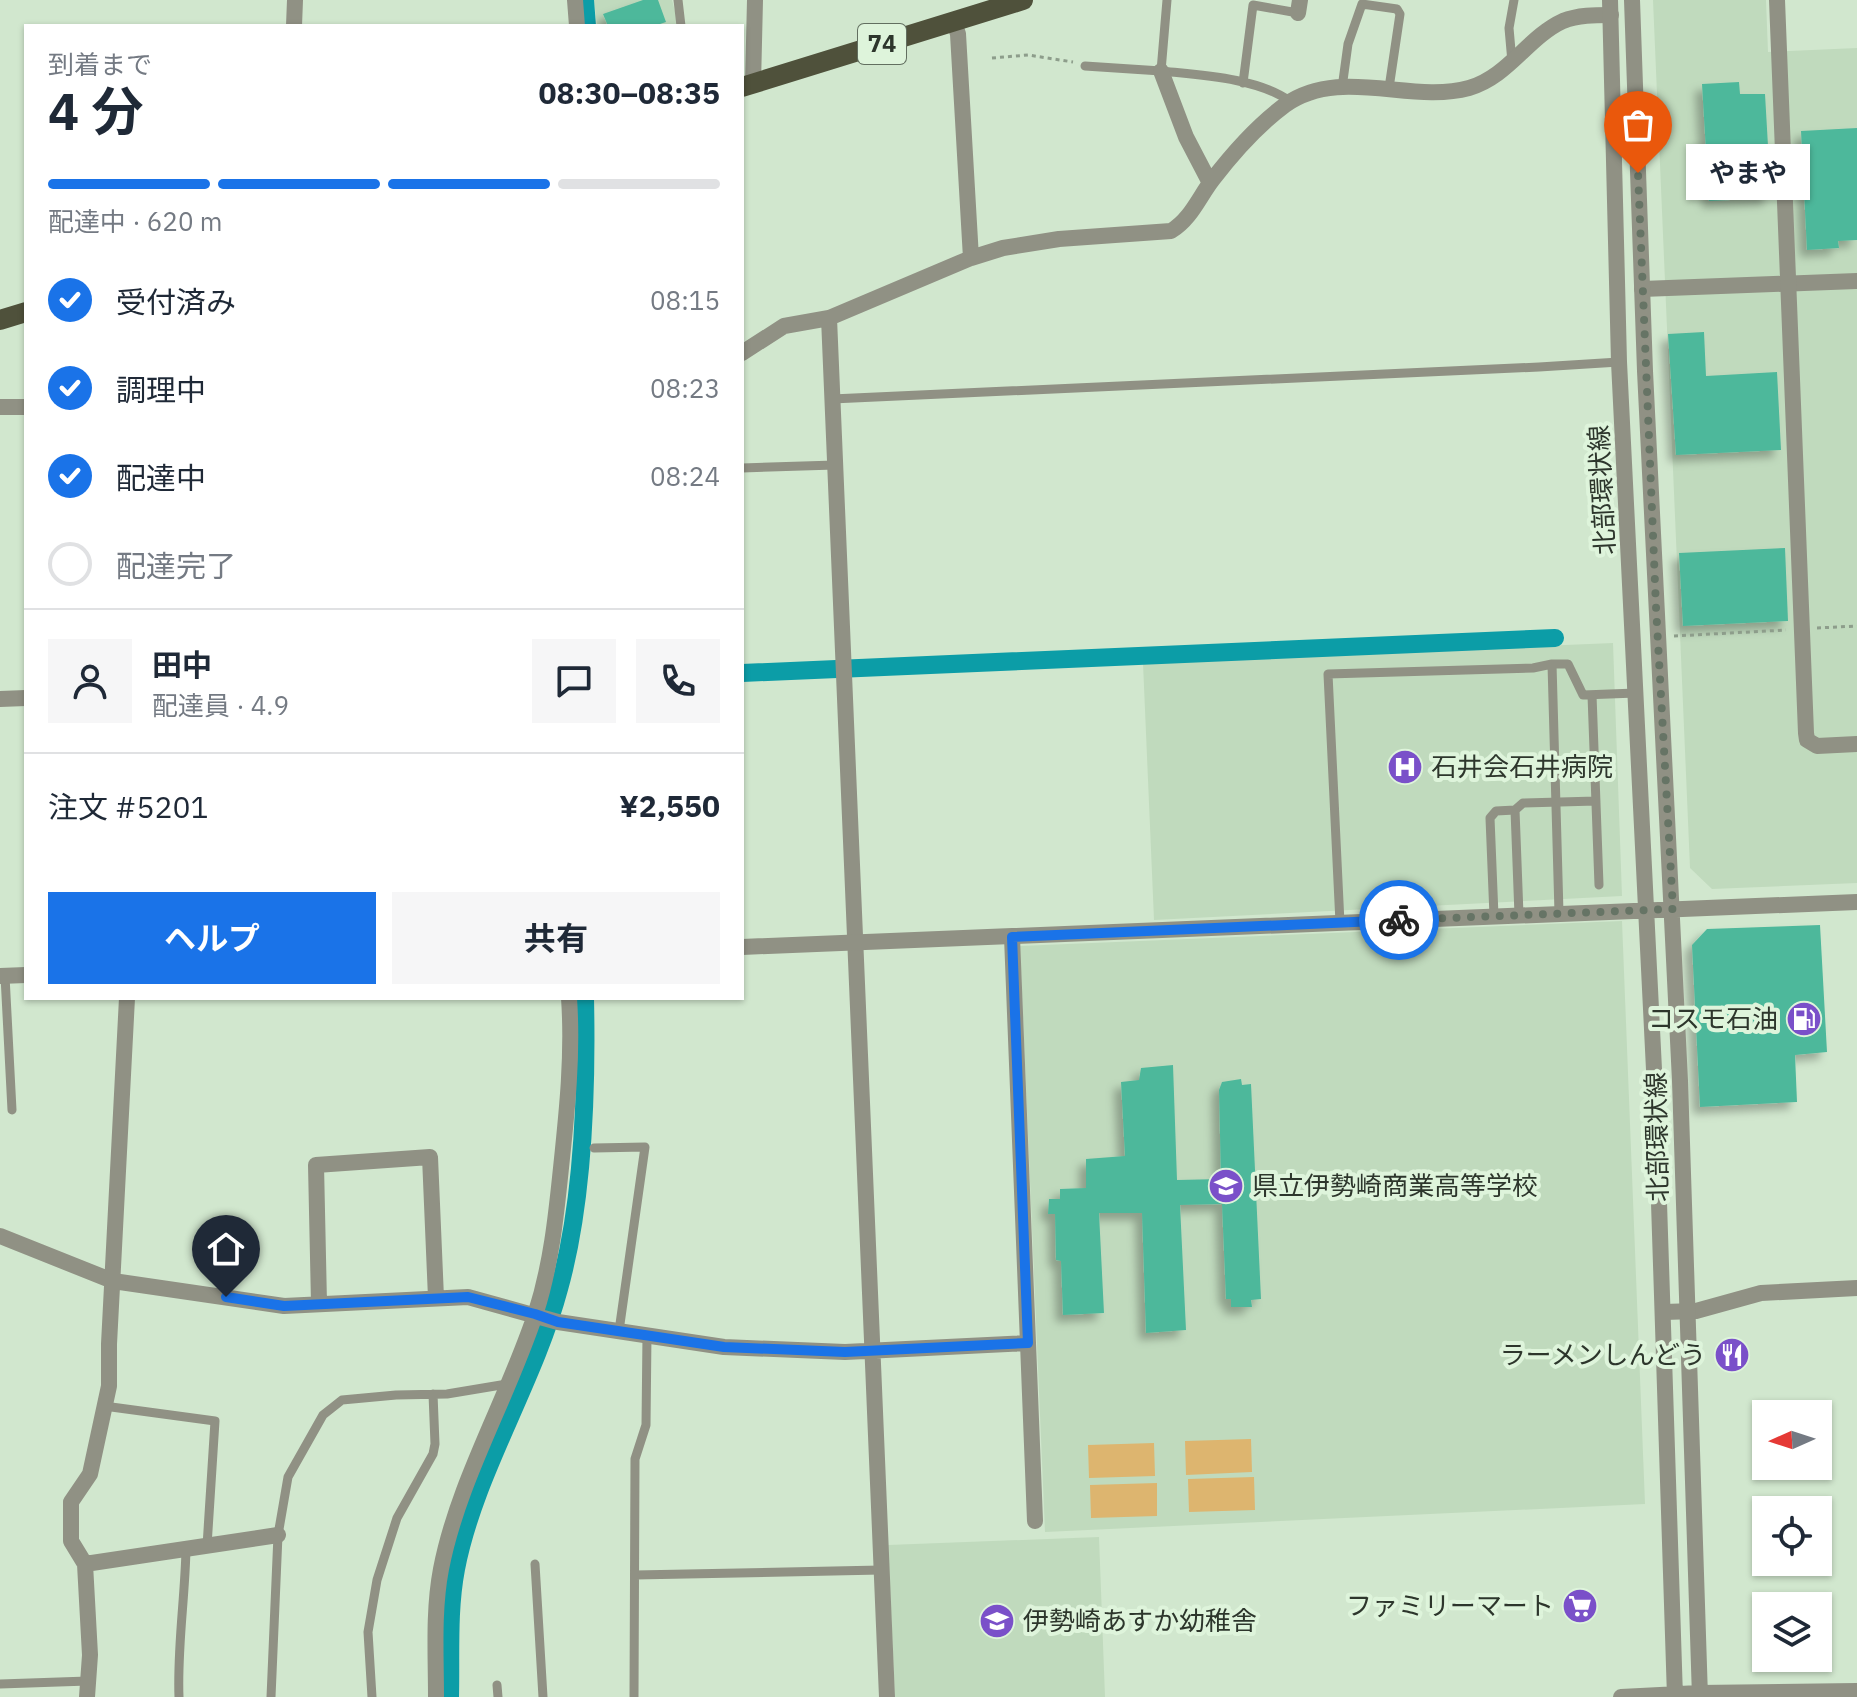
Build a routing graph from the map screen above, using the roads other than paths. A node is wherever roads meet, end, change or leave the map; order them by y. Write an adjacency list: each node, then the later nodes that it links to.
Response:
1 (295, 0): 14 (street)
2 (575, 0): 15 (street)
3 (678, 0): 16 (lane)
4 (755, 0): 21 (street)
5 (1023, 0): 13 (main road, 74)
6 (1167, 0): 19 (lane)
7 (1514, 0): 17 (lane)
8 (1632, 0): 29 (street, 北部環状線)
9 (1777, 0): 28 (street)
10 (1362, 2): 22 (lane); 23 (lane)
11 (1299, 7): 20 (lane)
12 (1610, 7): 17 (street); 34 (street, 北部環状線)
13 (954, 22): 21 (main road, 74); 26 (street)
14 (294, 24)
15 (577, 24)
16 (681, 24)
17 (1512, 62): 23 (street)
18 (1085, 66): 19 (lane)
19 (1161, 71): 20 (lane); 25 (street)
20 (1243, 83): 24 (lane)
21 (747, 86)
22 (1342, 88): 23 (street); 24 (street)
23 (1389, 88)
24 (1291, 102): 25 (street)
25 (1210, 183): 26 (street)
26 (971, 258): 31 (street)
27 (1857, 281): 28 (street)
28 (1788, 284): 29 (street); 45 (street)
29 (1642, 289): 51 (street, 北部環状線)
30 (24, 313): 32 (main road)
31 (829, 318): 33 (street); 35 (street)
32 (0, 320)
33 (744, 352)
34 (1619, 362): 35 (lane); 41 (street, 北部環状線)
35 (832, 399): 38 (street)
36 (0, 407): 37 (street)
37 (24, 407)
38 (835, 465): 39 (lane); 58 (street)
39 (744, 468)
40 (1552, 664): 42 (lane); 47 (lane); 56 (lane)
41 (1636, 693): 42 (lane); 52 (street, 北部環状線)
42 (1592, 695): 46 (lane)
43 (24, 698): 44 (street)
44 (0, 699)
45 (1857, 744)
46 (1596, 801): 47 (lane); 49 (lane)
47 (1554, 802): 48 (lane); 53 (lane)
48 (1515, 810): 54 (lane); 55 (lane)
49 (1599, 885)
50 (1857, 902): 51 (street)
51 (1673, 909): 52 (street); 71 (street, 北部環状線)
52 (1647, 910): 53 (street); 72 (street, 北部環状線)
53 (1559, 913): 54 (street)
54 (1519, 915): 55 (street)
55 (1494, 916): 56 (street)
56 (1340, 923): 57 (street)
57 (1012, 937): 58 (street); 76 (street)
58 (855, 943): 59 (street); 77 (street)
59 (744, 947)
60 (24, 975): 61 (street)
61 (2, 976): 64 (lane)
62 (127, 1000): 67 (street)
63 (569, 1000): 73 (street)
64 (12, 1110)
65 (594, 1148): 74 (lane)
66 (0, 1236): 67 (street)
67 (113, 1281): 70 (street); 80 (street)
68 (1857, 1288): 71 (street)
69 (436, 1298): 70 (street); 70 (street); 73 (street)
70 (319, 1303)
71 (1686, 1311): 72 (street); 93 (street, 北部環状線)
72 (1664, 1312): 94 (street, 北部環状線)
73 (535, 1314): 74 (street); 78 (street)
74 (619, 1331): 75 (street)
75 (647, 1335): 77 (street); 88 (lane)
76 (1028, 1343): 77 (street); 81 (street)
77 (870, 1351): 87 (street)
78 (507, 1384): 79 (lane); 98 (street)
79 (433, 1394): 82 (lane); 97 (lane)
80 (104, 1406): 83 (lane); 85 (street)
81 (1035, 1521)
82 (278, 1535): 83 (street); 96 (lane)
83 (207, 1546): 84 (street)
84 (186, 1549): 85 (street); 95 (lane)
85 (85, 1564): 91 (street)
86 (535, 1564): 100 (lane)
87 (881, 1570): 88 (lane); 102 (street)
88 (635, 1575): 101 (lane)
89 (0, 1684): 91 (lane)
90 (497, 1685): 99 (lane)
91 (88, 1689)
92 (1857, 1691): 93 (street)
93 (1700, 1695): 94 (street)
94 (1675, 1696): 103 (street)
95 (179, 1697)
96 (271, 1697)
97 (372, 1697)
98 (436, 1697)
99 (498, 1697)
100 (543, 1697)
101 (634, 1697)
102 (887, 1697)
103 (1621, 1697)

